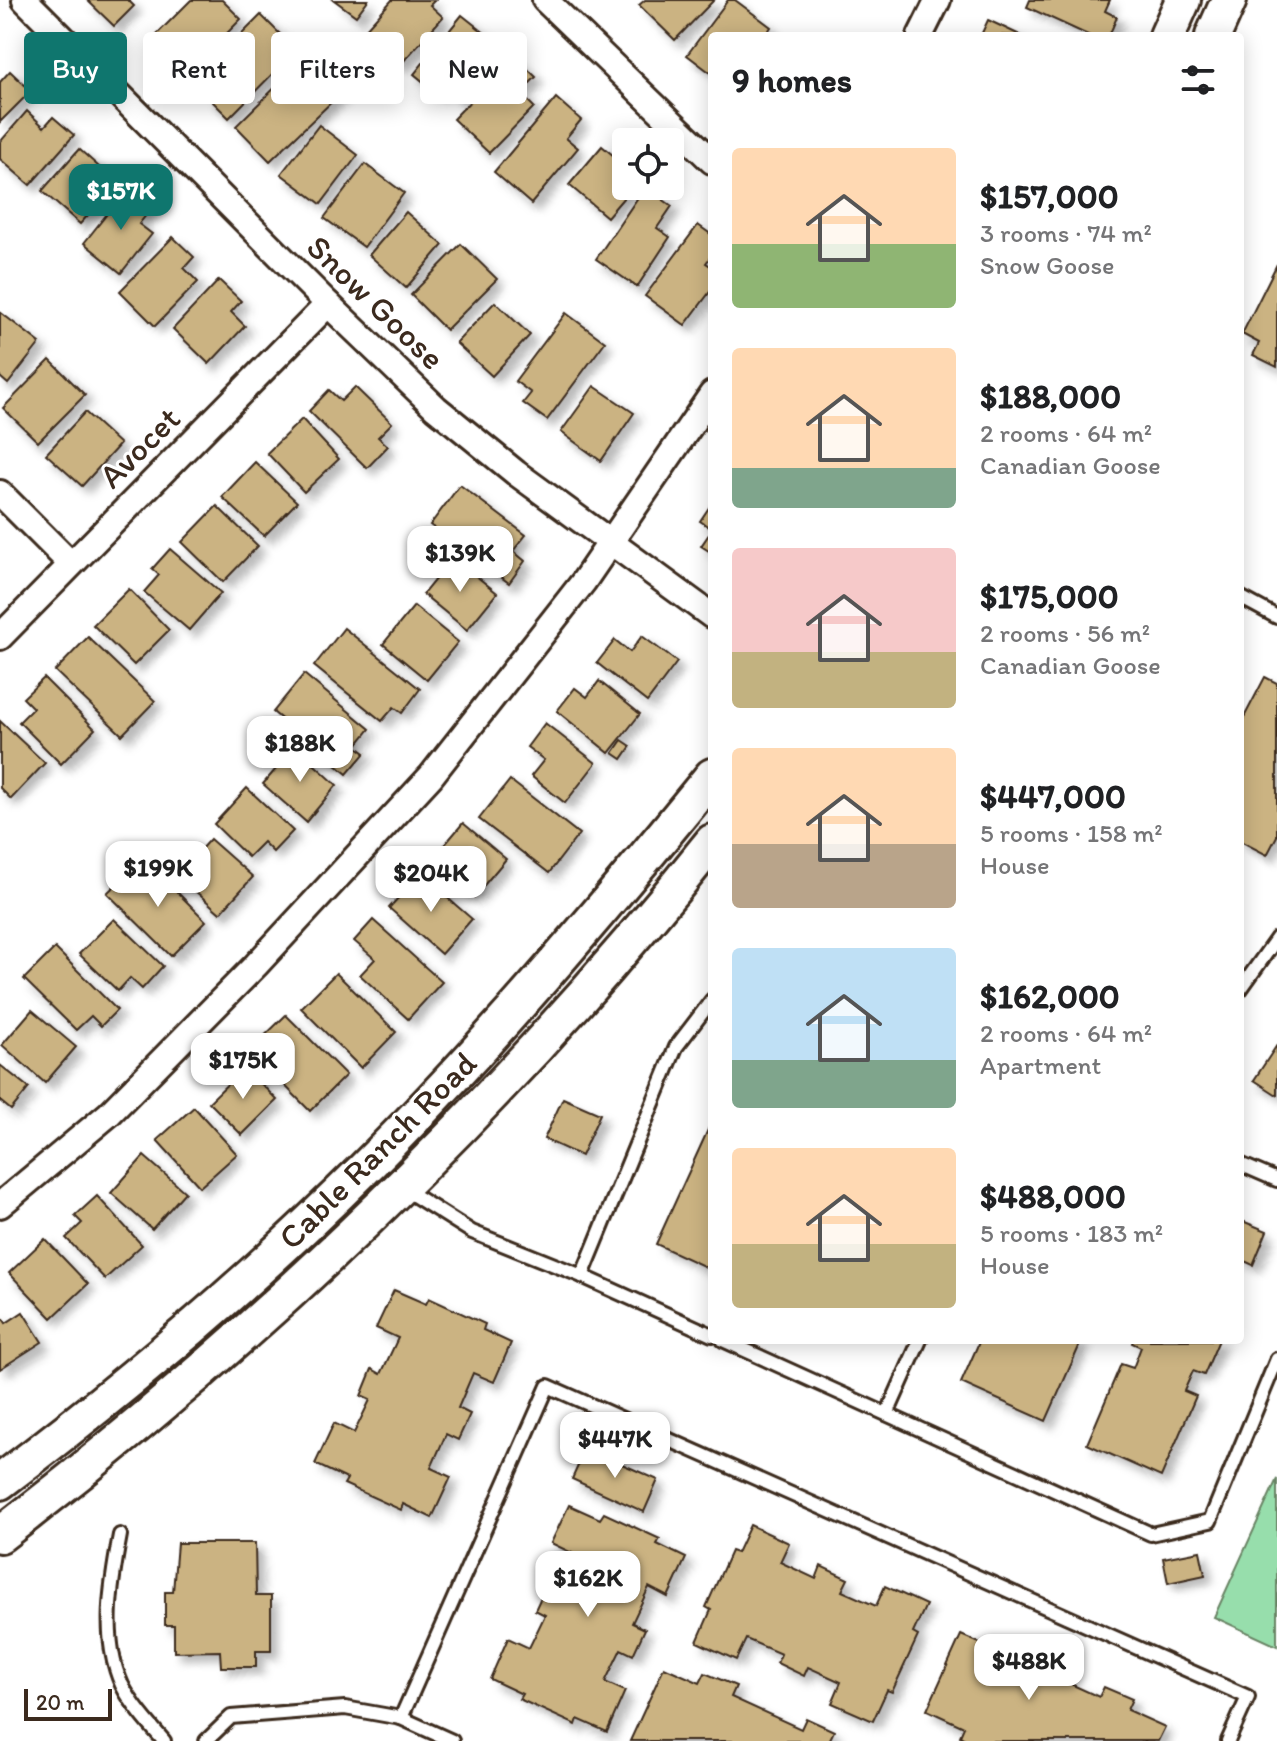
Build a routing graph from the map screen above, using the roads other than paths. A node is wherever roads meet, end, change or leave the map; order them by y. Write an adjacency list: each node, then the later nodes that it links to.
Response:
1 (25, 0): 10 (street, Snow Goose)
2 (545, 0): 9 (street)
3 (938, 0): 6 (street)
4 (1183, 0): 7 (street)
5 (1229, 0): 8 (street)
6 (922, 32)
7 (1169, 32)
8 (1215, 32)
9 (708, 157)
10 (328, 304): 13 (street, Snow Goose); 14 (street, Avocet)
11 (708, 400): 13 (street)
12 (0, 493): 14 (street)
13 (611, 544): 16 (street, Snow Goose); 27 (street)
14 (71, 564): 18 (street, Avocet)
15 (1244, 599): 17 (lane)
16 (708, 613)
17 (1277, 617)
18 (0, 637)
19 (708, 781): 34 (street, Cable Ranch Road)
20 (708, 847): 26 (street, Cable Ranch Road)
21 (1277, 938): 22 (lane)
22 (1244, 984)
23 (708, 1005): 28 (lane)
24 (1244, 1166): 25 (lane)
25 (1277, 1180)
26 (401, 1187): 28 (lane); 35 (street, Cable Ranch Road)
27 (0, 1205)
28 (582, 1276): 29 (lane)
29 (708, 1333)
30 (732, 1344): 33 (lane)
31 (918, 1344): 33 (lane)
32 (1277, 1359): 33 (lane)
33 (887, 1414)
34 (0, 1482)
35 (0, 1535)
36 (120, 1535): 38 (lane)
37 (401, 1718): 39 (lane); 40 (lane); 41 (lane)
38 (164, 1741)
39 (206, 1741)
40 (452, 1741)
41 (1228, 1741)

